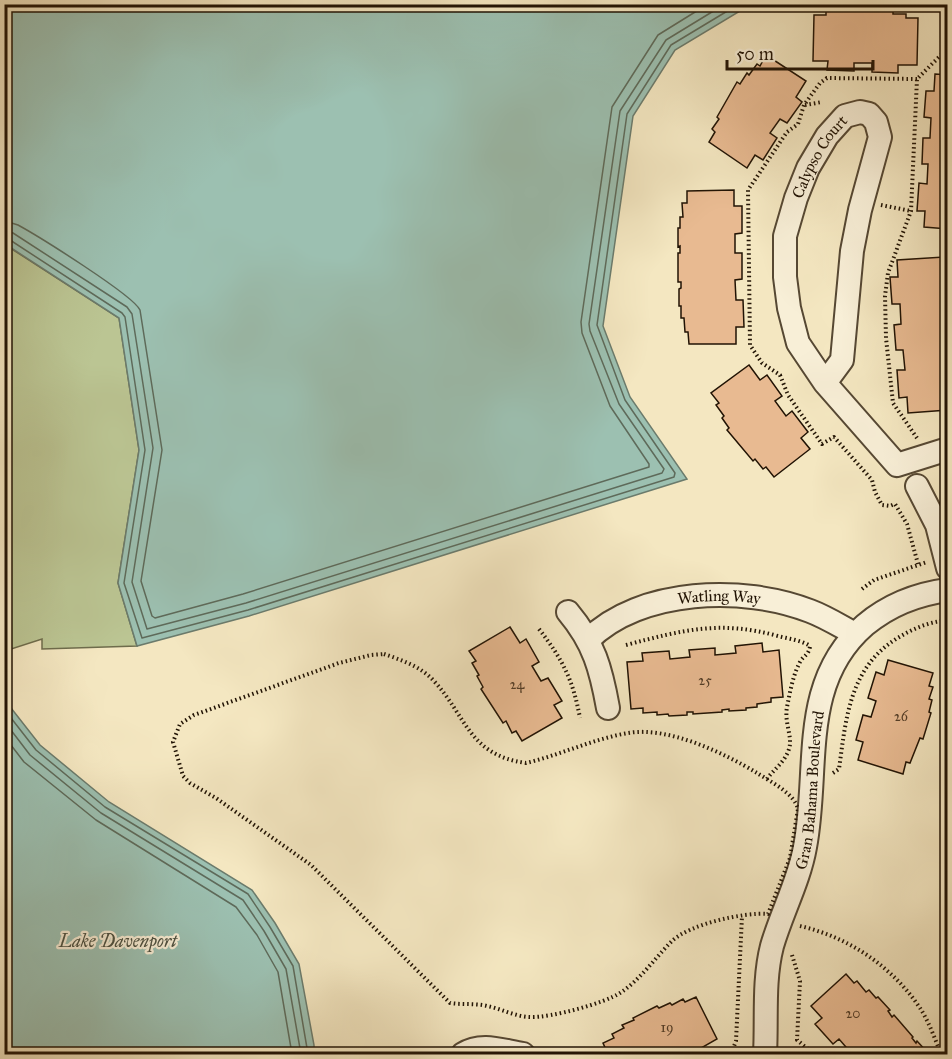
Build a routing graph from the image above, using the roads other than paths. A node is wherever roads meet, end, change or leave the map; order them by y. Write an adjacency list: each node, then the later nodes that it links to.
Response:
1 (825, 383): 1 (street, Calypso Court); 2 (street, Calypso Court)
2 (948, 449)
3 (917, 486): 4 (street)
4 (941, 564)
5 (948, 590): 7 (street, Gran Bahama Boulevard)
6 (568, 612): 8 (street)
7 (855, 634): 8 (street, Watling Way); 12 (street, Gran Bahama Boulevard)
8 (588, 640): 9 (street)
9 (608, 708)
10 (463, 1054): 11 (street)
11 (523, 1054)
12 (765, 1054)

